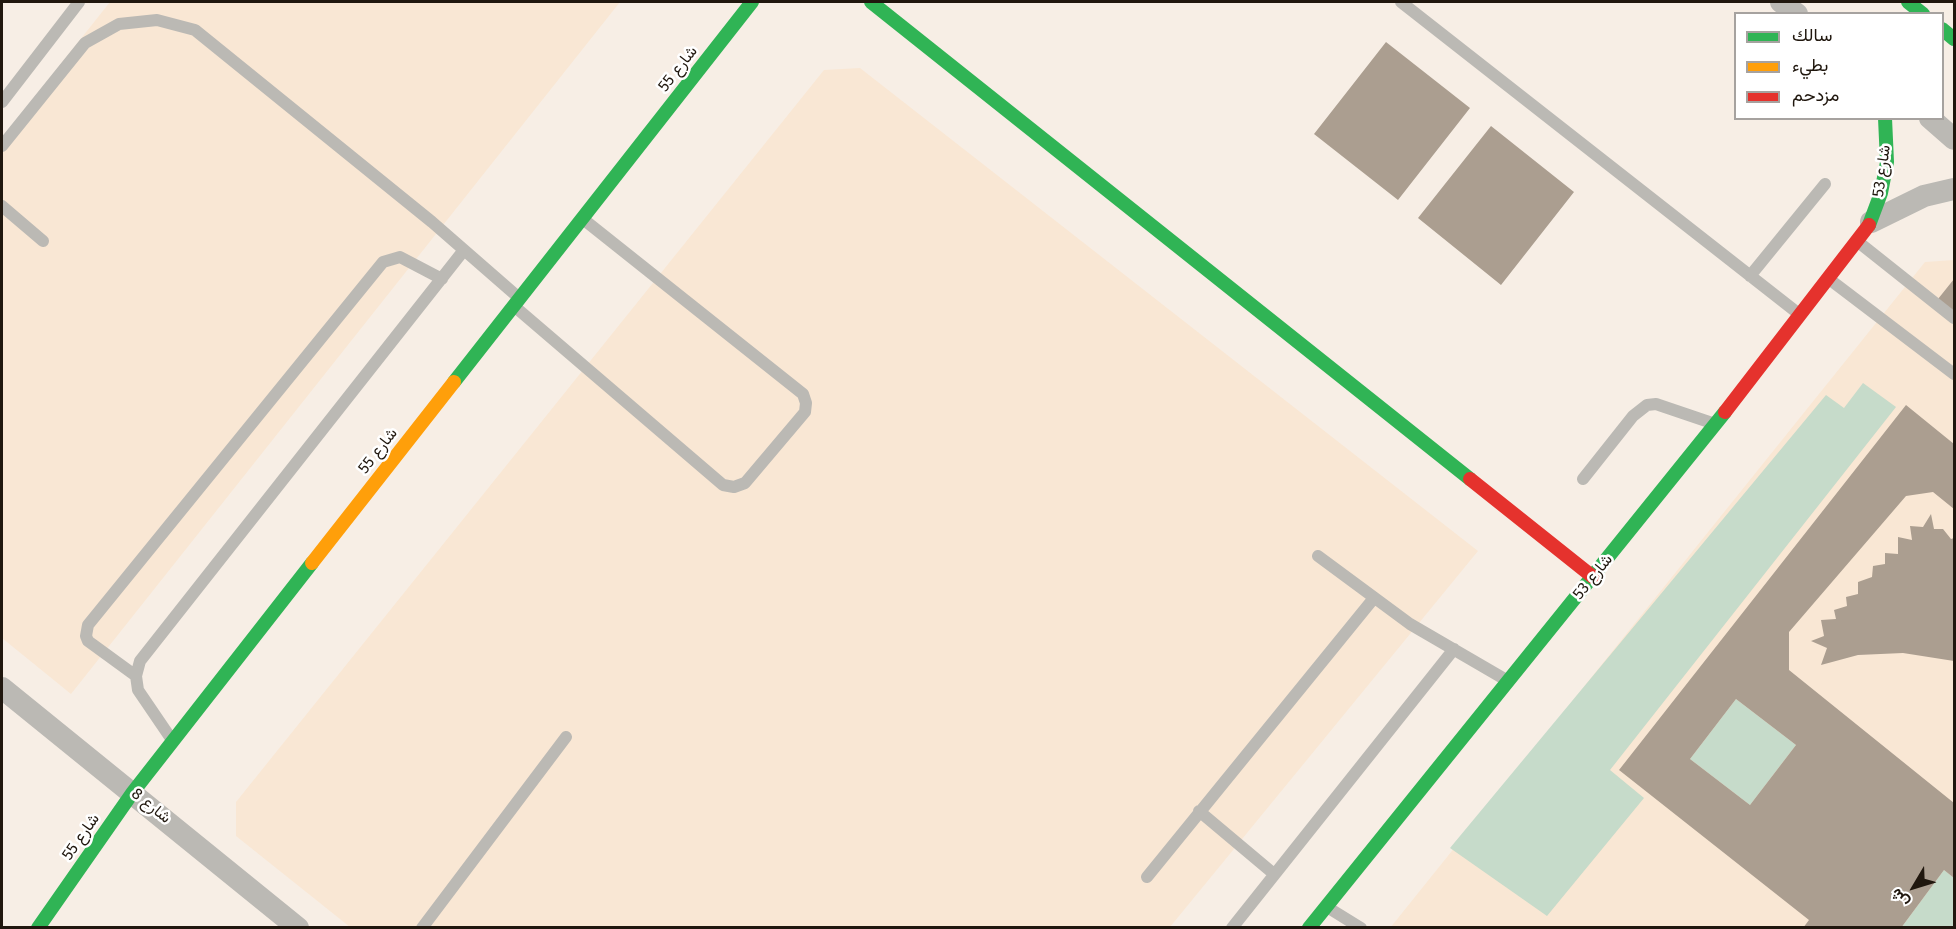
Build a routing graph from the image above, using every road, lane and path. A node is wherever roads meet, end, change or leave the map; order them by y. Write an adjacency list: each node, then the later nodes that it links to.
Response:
1 (79, 2): 9 (lane)
2 (752, 2): 17 (street, شارع 55)
3 (871, 2): 32 (street)
4 (1401, 2): 22 (lane)
5 (1781, 2): 7 (street)
6 (1908, 2): 8 (street)
7 (1794, 12)
8 (1920, 12)
9 (2, 102)
10 (1885, 120): 18 (street, شارع 53)
11 (1932, 120): 12 (street)
12 (1954, 139)
13 (2, 146): 21 (lane)
14 (1825, 184): 22 (lane)
15 (1954, 189): 18 (street, شارع 53)
16 (2, 206): 19 (lane)
17 (582, 218): 25 (street, شارع 55); 25 (lane)
18 (1871, 222): 20 (street, شارع 53)
19 (43, 241)
20 (1857, 241): 24 (street, شارع 53); 27 (lane)
21 (464, 250): 23 (lane); 25 (lane)
22 (1750, 276): 26 (lane)
23 (442, 279): 35 (lane); 35 (lane)
24 (1829, 279): 26 (street, شارع 53); 28 (lane)
25 (516, 302): 39 (street, شارع 55)
26 (1800, 315): 29 (street, شارع 53)
27 (1954, 318)
28 (1954, 374)
29 (1716, 424): 30 (lane); 32 (street, شارع 53)
30 (1583, 479)
31 (1318, 556): 33 (lane)
32 (1593, 577): 36 (street, شارع 53)
33 (1374, 598): 34 (lane); 41 (lane)
34 (1454, 649): 36 (lane); 42 (lane)
35 (136, 676): 39 (lane)
36 (1509, 682): 44 (street, شارع 53)
37 (2, 688): 40 (street, شارع 8)
38 (566, 737): 47 (lane)
39 (173, 741): 40 (street, شارع 55)
40 (133, 792): 45 (street, شارع 55); 46 (street, شارع 8)
41 (1199, 811): 42 (lane); 43 (lane)
42 (1274, 874): 48 (lane)
43 (1147, 877)
44 (1326, 906): 49 (street, شارع 53); 50 (lane)
45 (38, 927)
46 (298, 927)
47 (422, 927)
48 (1232, 927)
49 (1309, 927)
50 (1361, 927)

